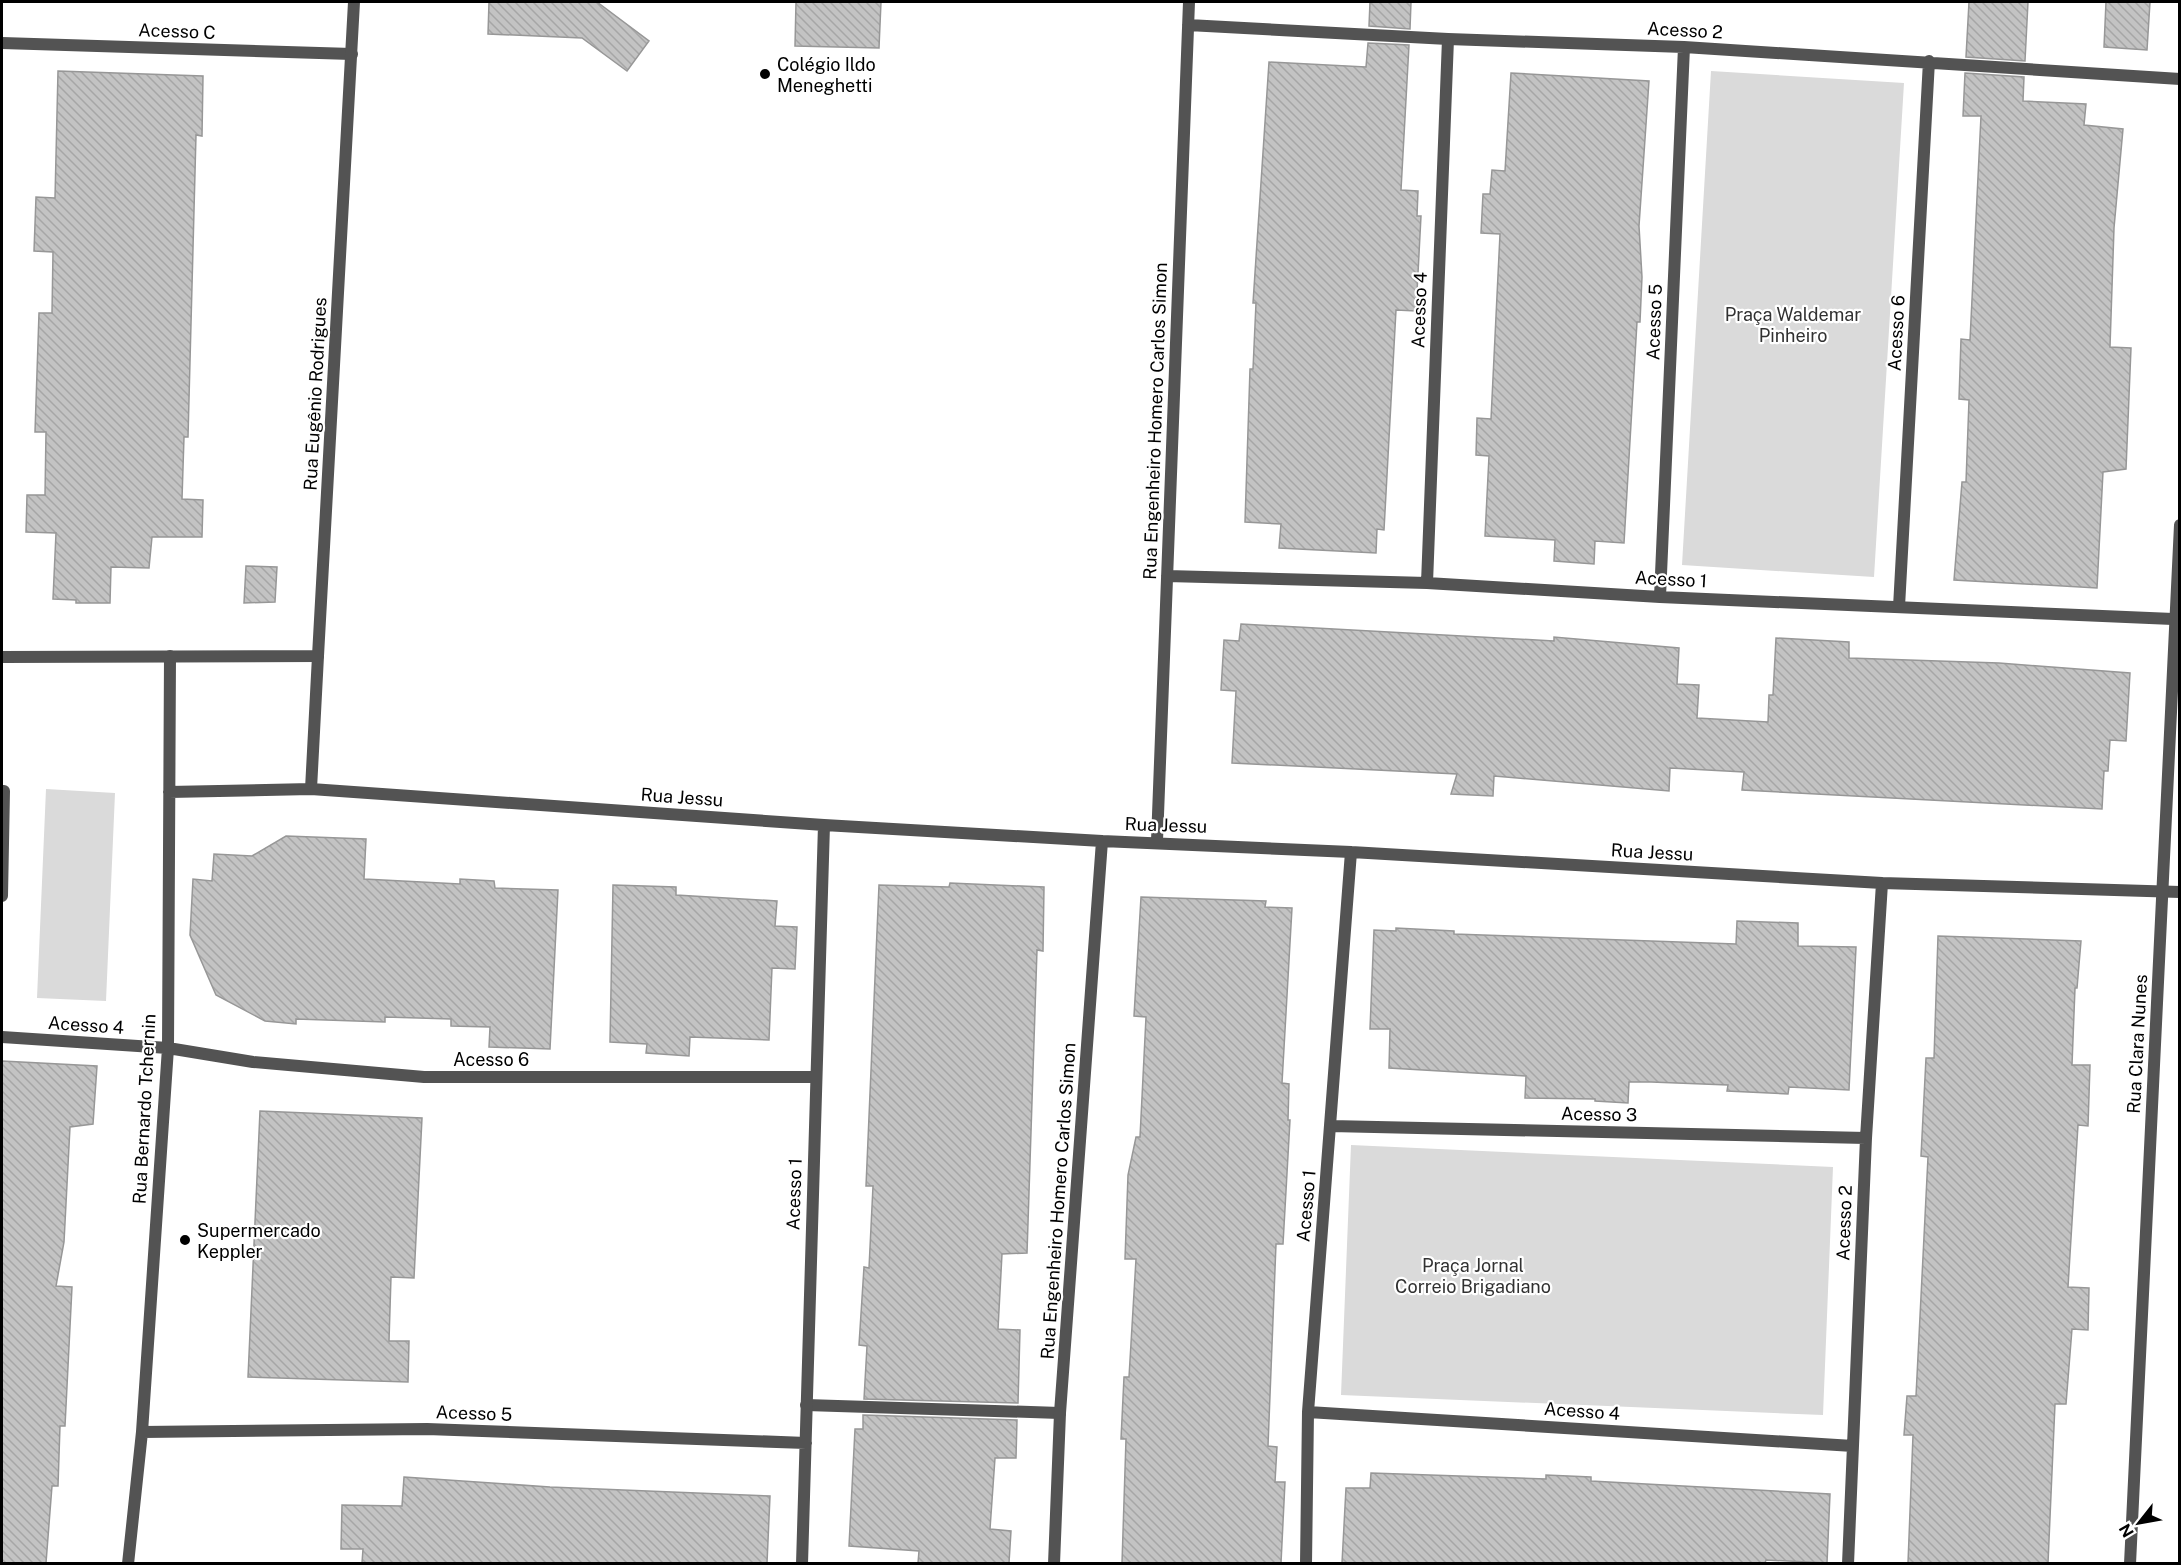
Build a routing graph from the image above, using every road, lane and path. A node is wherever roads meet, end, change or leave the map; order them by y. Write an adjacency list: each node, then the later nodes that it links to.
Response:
1 (354, 2): 7 (street, Rua Eugênio Rodrigues)
2 (1189, 2): 3 (street, Rua Engenheiro Homero Carlos Simon)
3 (1188, 24): 4 (street, Acesso 2); 11 (street, Rua Engenheiro Homero Carlos Simon)
4 (1448, 39): 6 (street, Acesso 2); 12 (street, Acesso 4)
5 (2, 43): 7 (street, Acesso C)
6 (1684, 47): 8 (street, Acesso 2); 13 (street, Acesso 5)
7 (352, 54): 17 (street, Rua Eugênio Rodrigues)
8 (1929, 62): 9 (street, Acesso 2); 14 (street, Acesso 6)
9 (2180, 79)
10 (2180, 525): 15 (street, Rua Clara Nunes)
11 (1167, 576): 12 (street, Acesso 1); 24 (street, Rua Engenheiro Homero Carlos Simon)
12 (1427, 583): 13 (street, Acesso 1)
13 (1660, 597): 14 (street, Acesso 1)
14 (1899, 607): 15 (street, Acesso 1)
15 (2173, 619): 27 (street, Rua Clara Nunes)
16 (170, 656): 17 (street); 18 (street); 21 (street, Rua Bernardo Tchernin)
17 (318, 656): 19 (street, Rua Eugênio Rodrigues)
18 (2, 657)
19 (311, 789): 21 (street, Rua Jessu); 22 (street, Rua Jessu)
20 (2, 791): 29 (street)
21 (169, 792): 31 (street, Rua Bernardo Tchernin)
22 (824, 825): 23 (street, Rua Jessu); 32 (street, Acesso 1)
23 (1102, 841): 24 (street, Rua Jessu); 37 (street, Rua Engenheiro Homero Carlos Simon)
24 (1157, 841): 25 (street, Rua Jessu)
25 (1351, 852): 26 (street, Rua Jessu); 33 (street, Acesso 1)
26 (1882, 883): 27 (street, Rua Jessu); 34 (street, Acesso 2)
27 (2163, 891): 28 (street, Rua Jessu); 46 (street, Rua Clara Nunes)
28 (2180, 891)
29 (2, 896)
30 (2, 1037): 31 (street, Acesso 4)
31 (168, 1048): 32 (street, Acesso 6); 38 (street, Rua Bernardo Tchernin)
32 (816, 1077): 35 (street, Acesso 1)
33 (1331, 1126): 34 (street, Acesso 3); 36 (street, Acesso 1)
34 (1866, 1138): 40 (street, Acesso 2)
35 (806, 1406): 37 (street); 39 (street, Acesso 1)
36 (1308, 1412): 40 (street, Acesso 4); 44 (street, Acesso 1)
37 (1060, 1413): 43 (street, Rua Engenheiro Homero Carlos Simon)
38 (142, 1432): 39 (street, Acesso 5); 41 (street, Rua Bernardo Tchernin)
39 (806, 1443): 42 (street, Acesso 1)
40 (1853, 1446): 45 (street, Acesso 2)
41 (128, 1563)
42 (802, 1563)
43 (1054, 1563)
44 (1306, 1563)
45 (1848, 1563)
46 (2130, 1563)

